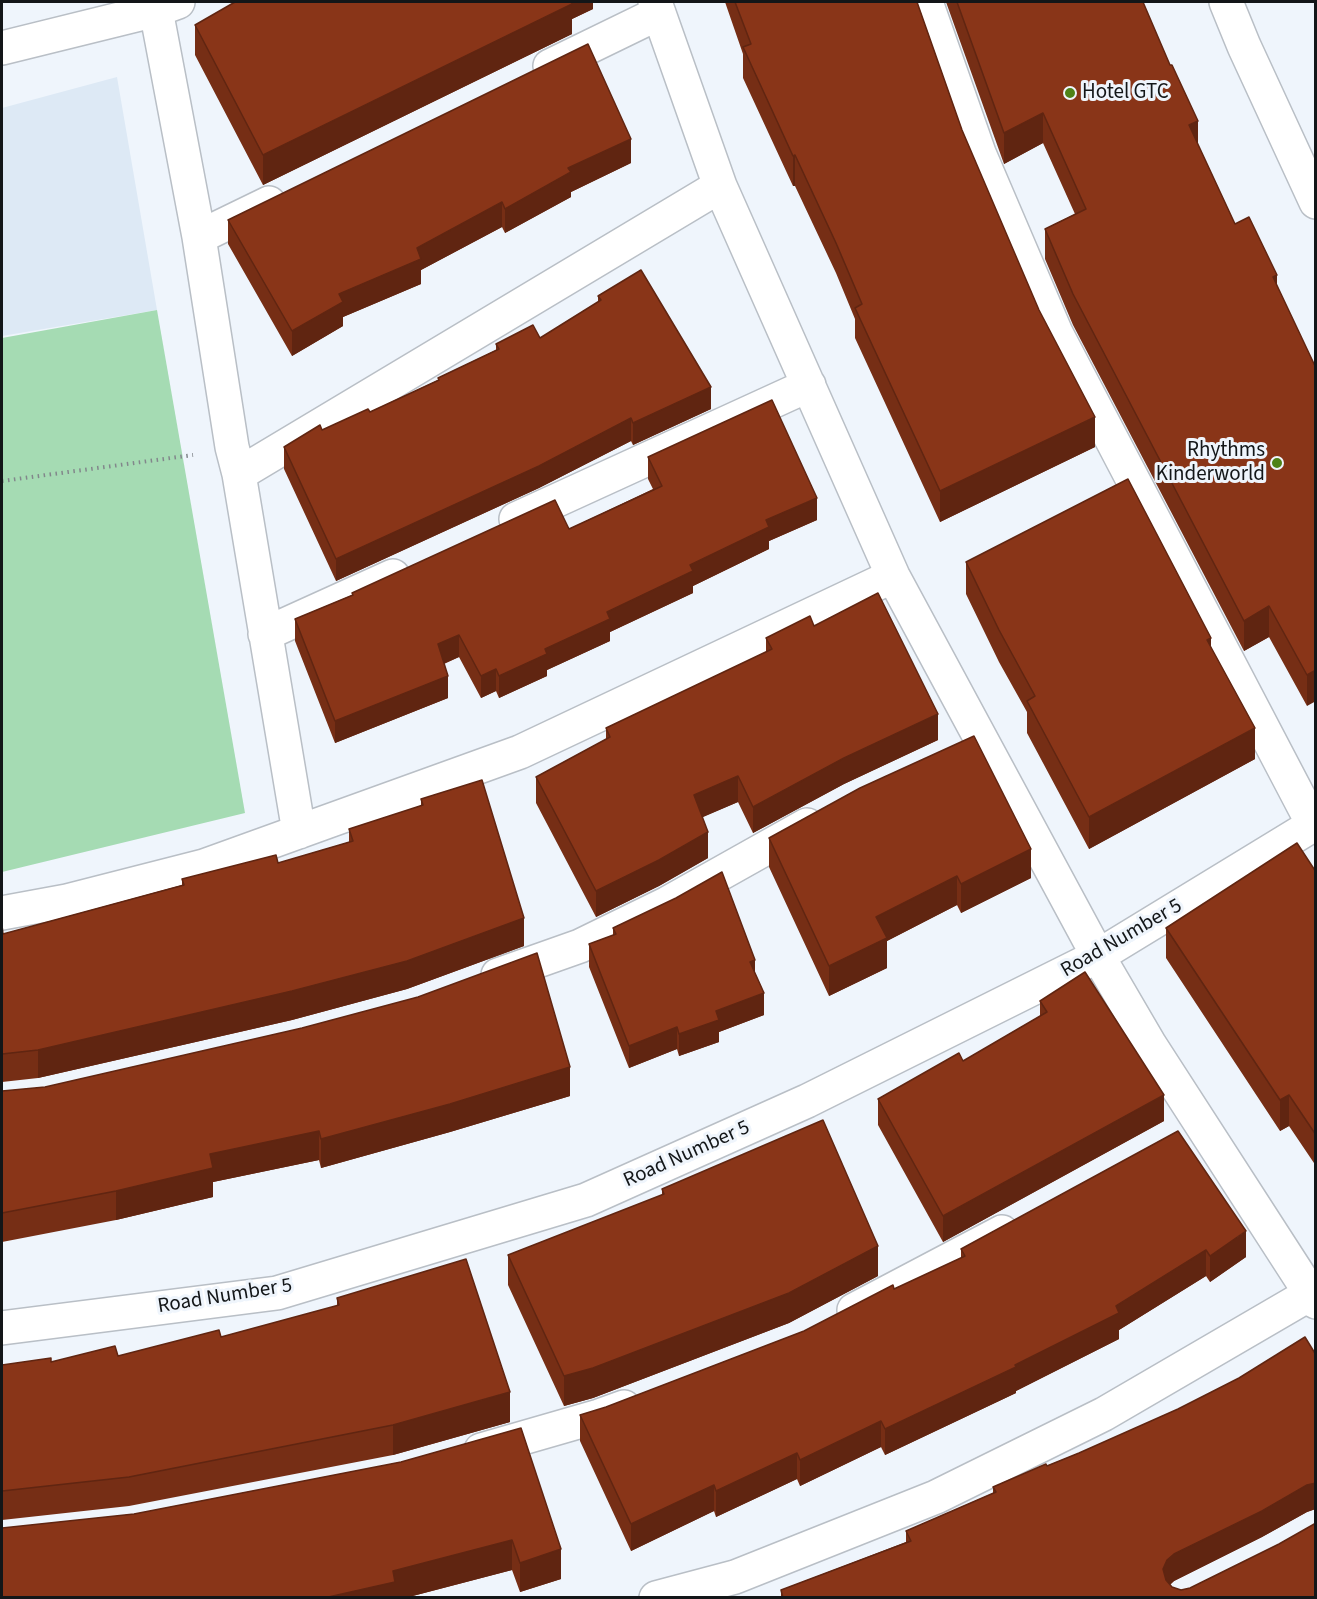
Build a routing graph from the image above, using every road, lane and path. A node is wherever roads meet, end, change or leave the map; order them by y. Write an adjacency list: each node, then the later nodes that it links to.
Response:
1 (926, 2): 19 (street)
2 (1226, 2): 9 (street)
3 (167, 6): 5 (street); 10 (street)
4 (657, 7): 6 (street); 7 (street)
5 (2, 48)
6 (520, 81)
7 (720, 186): 11 (street); 12 (street)
8 (295, 190): 10 (street)
9 (1316, 202)
10 (199, 237): 12 (street)
11 (809, 385): 14 (street); 16 (street)
12 (236, 460): 13 (path); 17 (street)
13 (2, 481)
14 (494, 530)
15 (418, 564): 17 (street)
16 (893, 576): 20 (street); 22 (street)
17 (265, 634): 20 (street)
18 (831, 813): 23 (street)
19 (1314, 823): 22 (street, Road Number 5)
20 (298, 832): 21 (street)
21 (2, 913)
22 (1098, 956): 25 (street); 27 (street, Road Number 5)
23 (469, 986)
24 (1024, 1220): 26 (street)
25 (1313, 1298): 30 (street)
26 (828, 1324)
27 (2, 1328)
28 (654, 1395): 29 (street)
29 (453, 1457)
30 (656, 1598)

